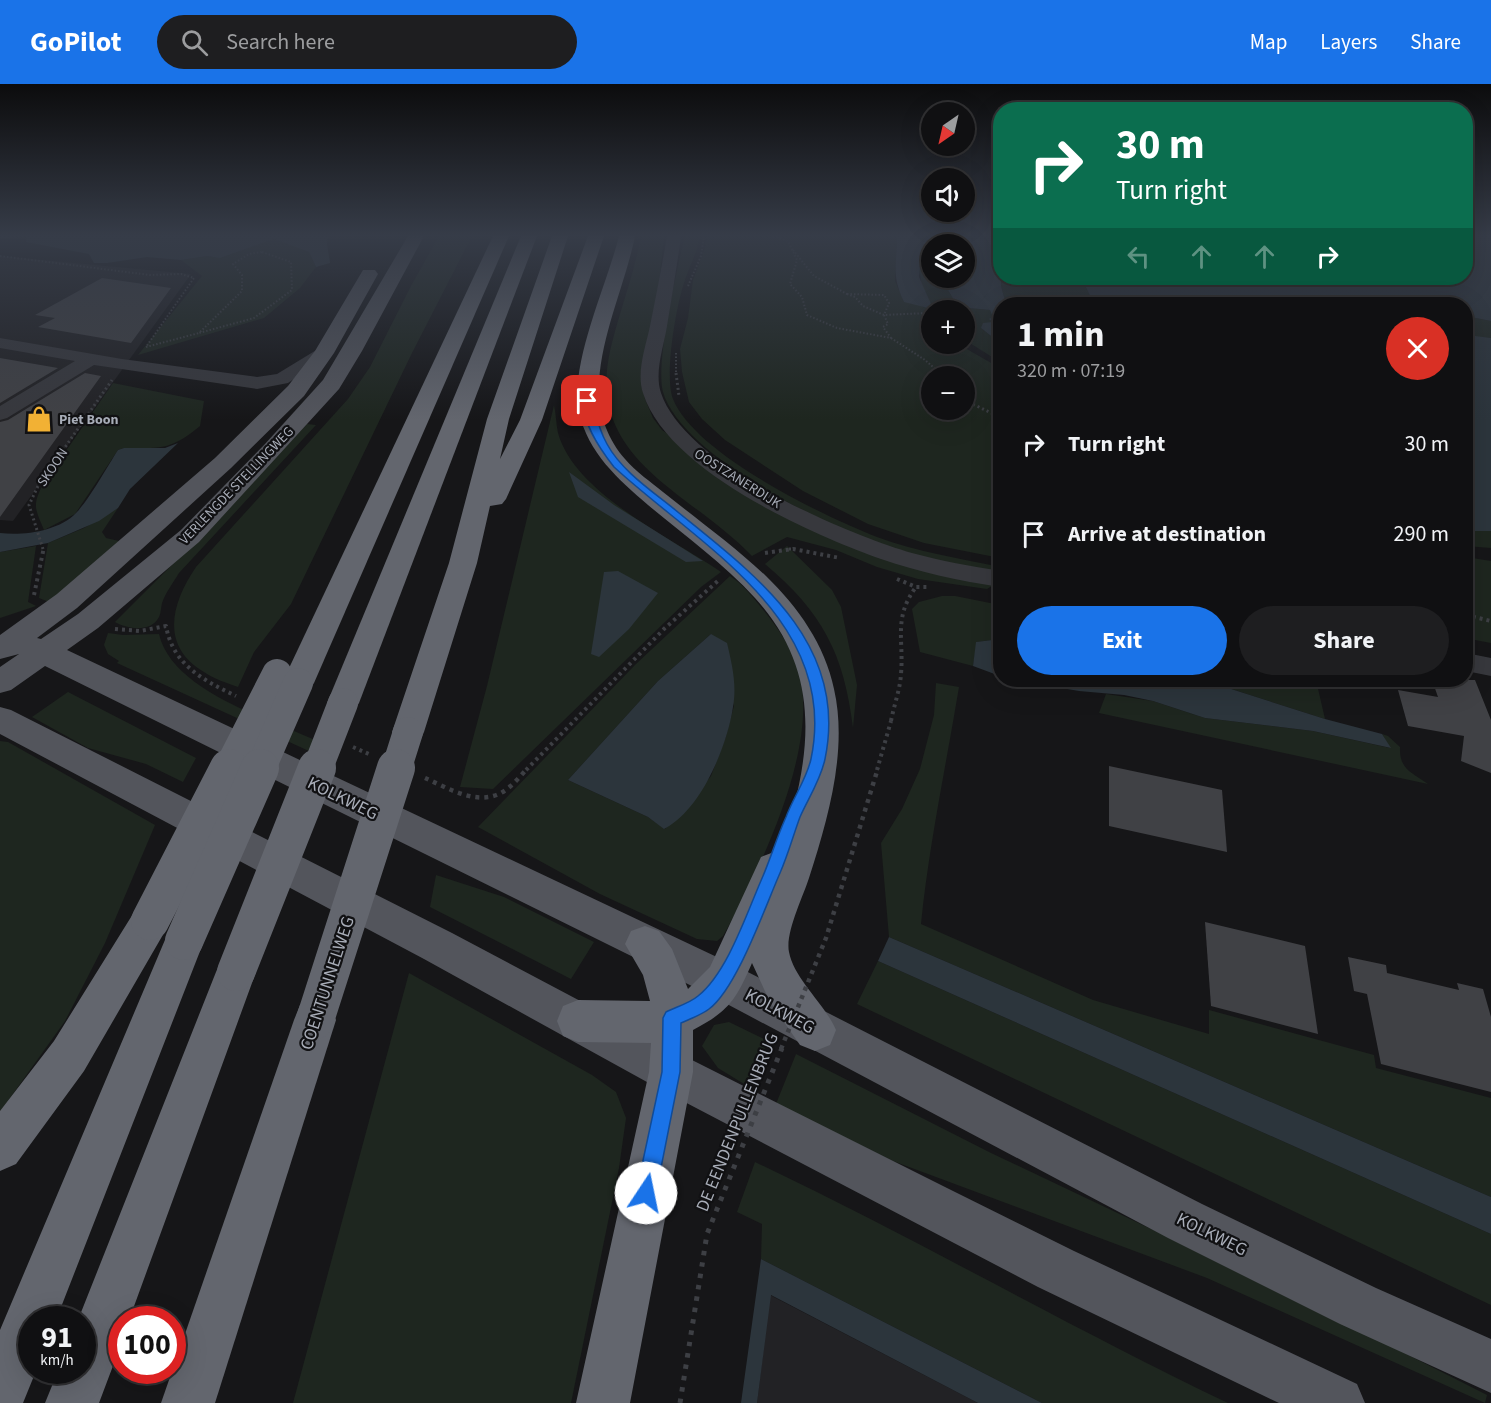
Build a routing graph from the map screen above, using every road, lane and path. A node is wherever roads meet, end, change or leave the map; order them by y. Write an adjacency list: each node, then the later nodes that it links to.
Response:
1 (180, 298): 20 (path)
2 (235, 298): 17 (path)
3 (282, 298): 17 (path)
4 (355, 298): 23 (main road, VERLENGDE STELLINGWEG)
5 (382, 298): 31 (main road, VERLENGDE STELLINGWEG)
6 (473, 298): 52 (highway, bridge)
7 (504, 298): 62 (highway, bridge)
8 (539, 298): 33 (highway)
9 (574, 298): 33 (highway)
10 (609, 298): 50 (highway)
11 (664, 298): 34 (street, OOSTZANERDIJK)
12 (802, 298): 18 (path)
13 (855, 298): 16 (path)
14 (886, 298): 16 (path)
15 (921, 313): 16 (path)
16 (884, 315): 18 (path)
17 (199, 333): 20 (path)
18 (891, 338): 26 (path)
19 (2, 345): 24 (street)
20 (146, 347): 21 (path)
21 (139, 350)
22 (676, 352): 27 (path)
23 (324, 353): 25 (street); 40 (main road, VERLENGDE STELLINGWEG)
24 (91, 359): 25 (street); 29 (street)
25 (122, 364): 32 (path, SKOON)
26 (931, 366)
27 (682, 403)
28 (975, 405): 30 (path)
29 (0, 414)
30 (993, 414)
31 (190, 536): 41 (main road, VERLENGDE STELLINGWEG); 44 (main road)
32 (44, 546)
33 (463, 563): 63 (highway, COENTUNNELWEG, bridge)
34 (993, 578)
35 (720, 579): 51 (path)
36 (916, 587): 65 (path, DE EENDENPULLENBRUG, bridge)
37 (1473, 617): 38 (path)
38 (1491, 621)
39 (166, 626): 46 (path)
40 (5, 642): 41 (main road, KOLKWEG)
41 (45, 652): 44 (main road, KOLKWEG); 45 (main road, VERLENGDE STELLINGWEG)
42 (1473, 663): 43 (street)
43 (1491, 667)
44 (94, 677): 53 (main road, KOLKWEG)
45 (0, 682)
46 (244, 699)
47 (0, 719): 56 (main road)
48 (351, 746): 49 (path)
49 (373, 755)
50 (818, 760): 54 (highway); 57 (highway)
51 (416, 774)
52 (167, 931): 59 (highway); 61 (highway)
53 (645, 944): 54 (main road, KOLKWEG); 55 (highway)
54 (724, 981): 55 (highway); 57 (main road, KOLKWEG)
55 (672, 1018): 56 (highway); 58 (highway)
56 (578, 1021): 58 (main road)
57 (815, 1030): 60 (main road, KOLKWEG)
58 (671, 1072): 64 (highway); 66 (main road)
59 (0, 1148)
60 (1491, 1366)
61 (0, 1394)
62 (72, 1403)
63 (188, 1403)
64 (603, 1403)
65 (680, 1403)
66 (1338, 1403)

